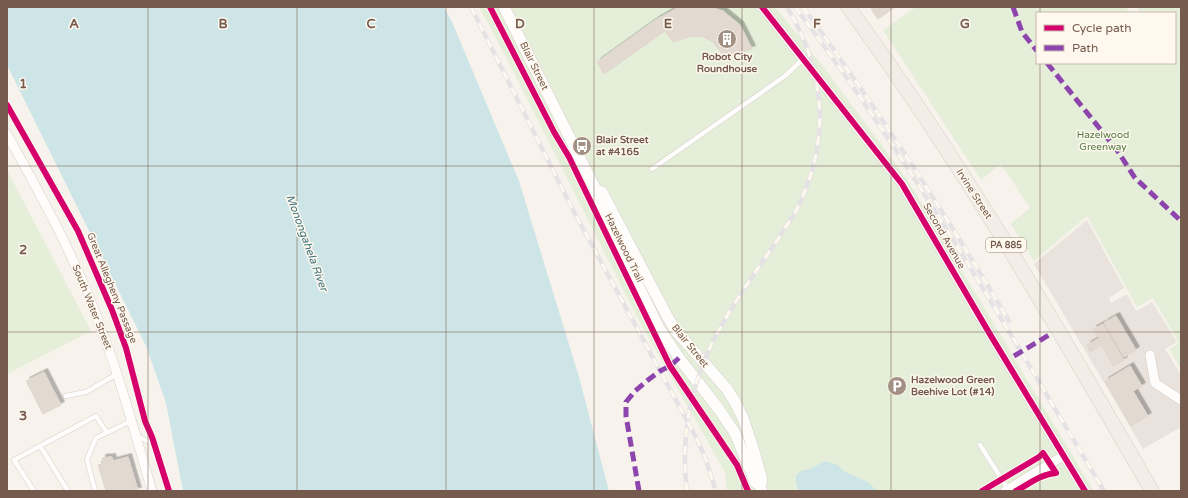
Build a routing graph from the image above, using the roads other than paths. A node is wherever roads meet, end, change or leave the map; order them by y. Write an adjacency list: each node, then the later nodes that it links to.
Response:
1 (504, 7): 7 (street, Blair Street)
2 (762, 7): 4 (street, Second Avenue)
3 (848, 7): 26 (main road, Irvine Street / PA 885)
4 (804, 58): 6 (lane); 18 (street, Second Avenue)
5 (7, 134): 9 (street, South Water Street)
6 (652, 169)
7 (596, 190): 19 (street, Blair Street); 19 (street, Blair Street)
8 (1150, 355): 11 (street)
9 (117, 374): 10 (lane); 12 (street, South Water Street)
10 (66, 396)
11 (1181, 400)
12 (131, 421): 13 (lane); 14 (street, South Water Street)
13 (107, 432): 17 (lane); 23 (lane)
14 (135, 436): 15 (lane); 24 (street, South Water Street)
15 (154, 444)
16 (980, 445): 20 (lane)
17 (40, 446): 21 (lane); 22 (lane)
18 (1063, 456): 20 (street); 25 (street, Second Avenue)
19 (761, 488)
20 (1006, 490)
21 (34, 491)
22 (68, 491)
23 (95, 491)
24 (152, 491)
25 (1084, 491)
26 (1152, 491)

